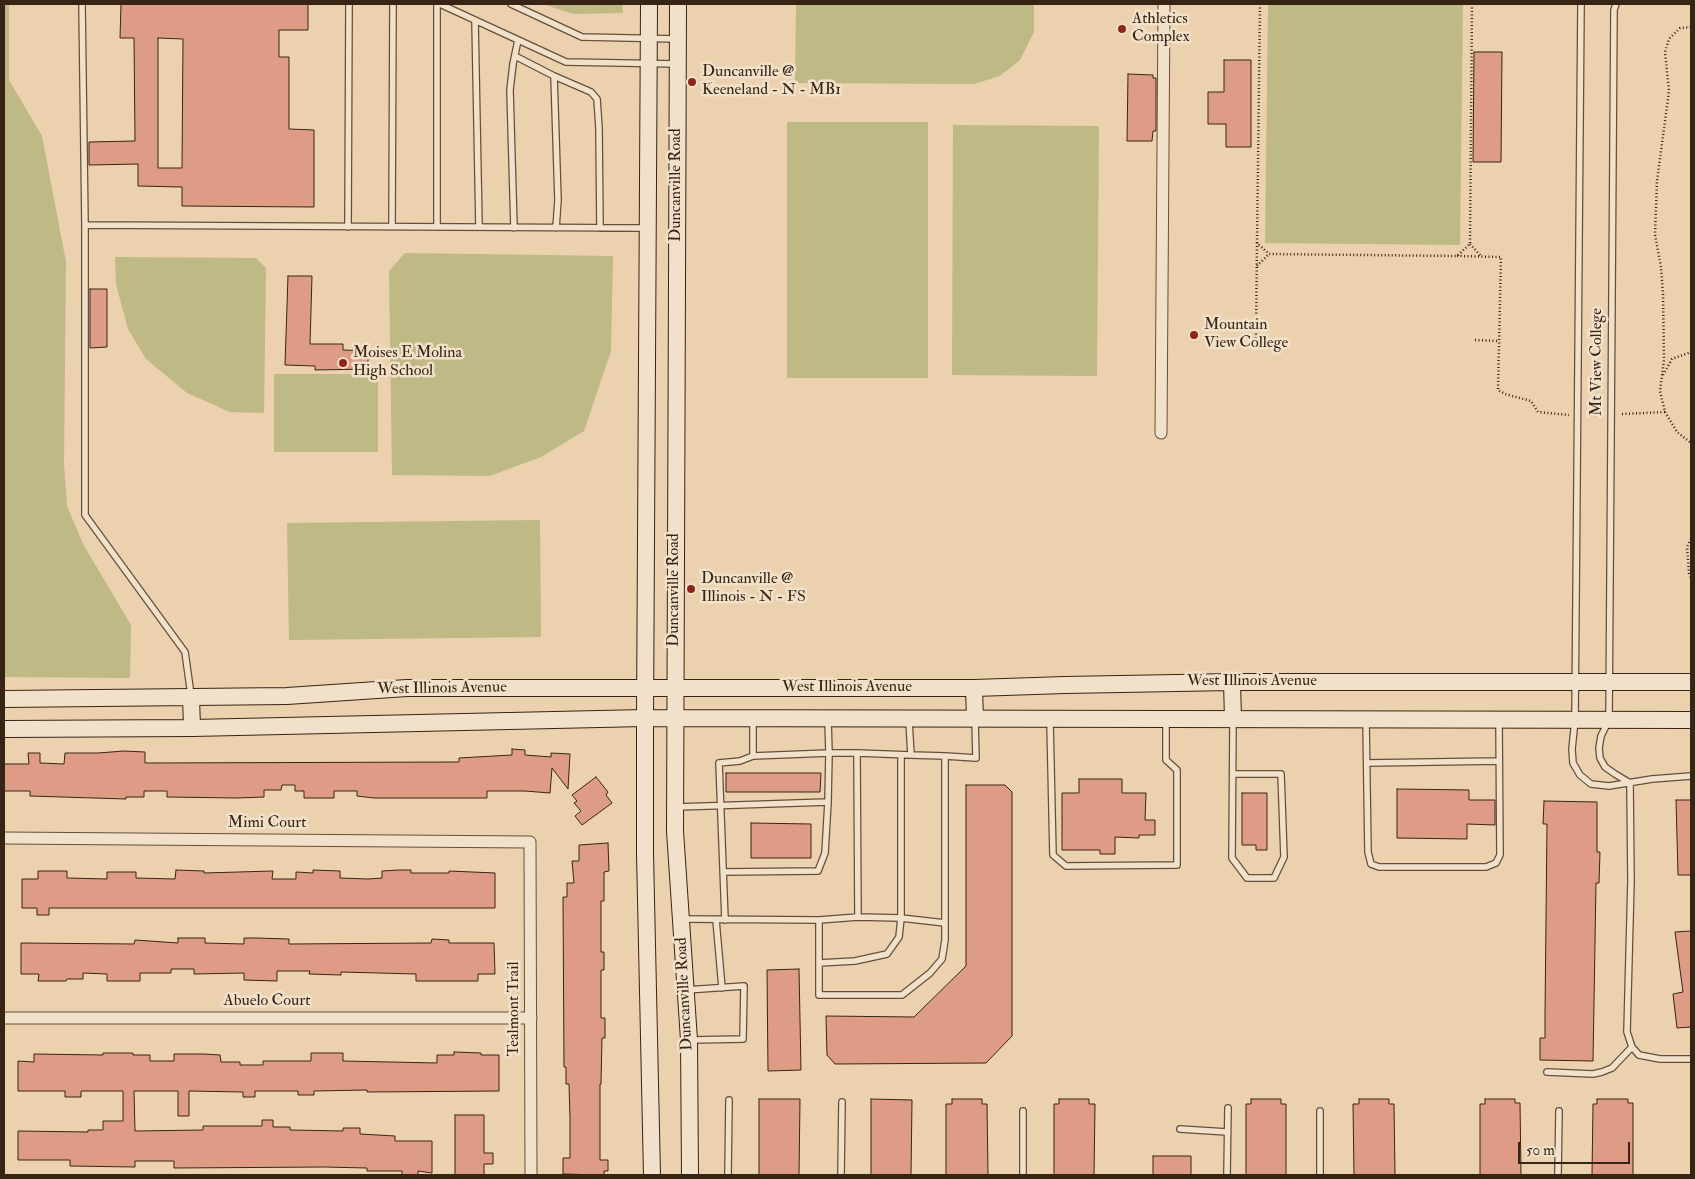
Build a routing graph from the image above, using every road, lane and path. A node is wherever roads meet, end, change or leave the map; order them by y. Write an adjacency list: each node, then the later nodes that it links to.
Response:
1 (82, 4): 22 (lane)
2 (349, 4): 23 (lane)
3 (393, 4): 24 (lane)
4 (439, 4): 13 (lane); 25 (lane)
5 (512, 4): 15 (lane)
6 (649, 4): 15 (main road, Duncanville Road)
7 (678, 4): 16 (main road, Duncanville Road)
8 (1164, 4): 45 (street)
9 (1260, 4): 31 (path)
10 (1472, 4): 32 (path)
11 (1581, 4): 44 (lane, Mt View College)
12 (1616, 4): 43 (lane, Mt View College)
13 (474, 20): 17 (lane); 26 (lane)
14 (1691, 27): 41 (path)
15 (649, 37): 16 (lane); 19 (main road, Duncanville Road)
16 (676, 39): 20 (main road, Duncanville Road)
17 (518, 40): 18 (lane); 19 (lane)
18 (515, 56): 21 (lane); 27 (lane)
19 (648, 64): 20 (lane); 30 (main road, Duncanville Road)
20 (677, 64): 54 (main road, Duncanville Road)
21 (554, 76): 28 (lane); 29 (lane)
22 (85, 225): 23 (lane); 56 (lane)
23 (348, 227): 24 (lane)
24 (392, 227): 25 (lane)
25 (437, 227): 26 (lane)
26 (478, 227): 27 (lane)
27 (514, 228): 28 (lane)
28 (556, 228): 29 (lane)
29 (600, 228): 30 (lane)
30 (648, 228): 53 (main road, Duncanville Road)
31 (1257, 243): 33 (path); 36 (path)
32 (1470, 244): 34 (path); 35 (path)
33 (1269, 254): 34 (path); 36 (path)
34 (1458, 256): 35 (path)
35 (1482, 256): 39 (path)
36 (1257, 266): 37 (path)
37 (1256, 338)
38 (1474, 340): 39 (path)
39 (1499, 341): 44 (path)
40 (1691, 352): 41 (path)
41 (1662, 377): 42 (path)
42 (1665, 412): 43 (path); 46 (path)
43 (1611, 414): 44 (path); 51 (lane, Mt View College)
44 (1577, 416): 50 (lane, Mt View College)
45 (1161, 434)
46 (1691, 443)
47 (1691, 539): 48 (path)
48 (1691, 578)
49 (1232, 682): 50 (main road, West Illinois Avenue); 55 (main road, West Illinois Avenue); 66 (main road)
50 (1574, 682): 51 (main road, West Illinois Avenue); 69 (lane, Mt View College)
51 (1610, 682): 52 (main road, West Illinois Avenue); 70 (lane, Mt View College)
52 (1691, 682)
53 (645, 688): 54 (main road, West Illinois Avenue); 56 (main road, West Illinois Avenue); 58 (main road, Duncanville Road)
54 (674, 688): 55 (main road, West Illinois Avenue); 59 (main road, Duncanville Road)
55 (974, 688): 63 (main road)
56 (191, 697): 57 (main road, West Illinois Avenue); 72 (main road)
57 (4, 699)
58 (644, 718): 59 (main road, West Illinois Avenue); 72 (main road, West Illinois Avenue); 116 (main road, Duncanville Road)
59 (675, 718): 60 (main road, West Illinois Avenue); 87 (main road, Duncanville Road)
60 (753, 718): 61 (main road, West Illinois Avenue); 78 (lane)
61 (828, 718): 62 (main road, West Illinois Avenue); 75 (lane)
62 (909, 718): 63 (main road, West Illinois Avenue); 77 (lane)
63 (974, 718): 64 (main road, West Illinois Avenue); 79 (lane)
64 (1050, 719): 65 (main road, West Illinois Avenue); 65 (lane)
65 (1166, 719): 66 (main road, West Illinois Avenue)
66 (1233, 719): 67 (main road, West Illinois Avenue); 82 (lane)
67 (1366, 719): 68 (main road, West Illinois Avenue); 81 (lane)
68 (1499, 720): 69 (main road, West Illinois Avenue); 80 (lane)
69 (1575, 720): 70 (main road, West Illinois Avenue); 84 (lane, Mt View College)
70 (1609, 720): 71 (main road, West Illinois Avenue); 84 (lane)
71 (1691, 720)
72 (192, 728): 73 (main road, West Illinois Avenue)
73 (4, 729)
74 (857, 752): 75 (lane); 76 (lane); 91 (lane)
75 (829, 753): 78 (lane); 85 (lane)
76 (900, 755): 77 (lane); 92 (lane)
77 (912, 755): 79 (lane)
78 (753, 756): 86 (lane)
79 (945, 756): 97 (lane)
80 (1499, 760): 81 (lane); 81 (lane)
81 (1367, 763)
82 (1233, 774): 82 (lane)
83 (1691, 776): 84 (lane, Mt View College)
84 (1630, 783): 104 (lane)
85 (828, 802): 86 (lane); 90 (lane)
86 (721, 805): 87 (lane); 90 (lane)
87 (675, 807): 93 (main road, Duncanville Road)
88 (4, 838): 89 (street, Mimi Court)
89 (530, 842): 102 (street, Tealmont Trail)
90 (723, 872): 95 (lane)
91 (858, 917): 92 (lane); 96 (lane)
92 (901, 918): 97 (lane); 98 (lane)
93 (680, 920): 94 (lane); 100 (main road, Duncanville Road)
94 (716, 920): 95 (lane); 99 (lane)
95 (725, 920): 96 (lane)
96 (819, 920): 98 (lane)
97 (945, 923): 98 (lane)
98 (819, 963)
99 (722, 988): 100 (lane); 103 (lane)
100 (686, 990): 103 (main road, Duncanville Road)
101 (4, 1018): 102 (street, Abuelo Court)
102 (531, 1018): 115 (street, Tealmont Trail)
103 (689, 1040): 117 (main road, Duncanville Road)
104 (1632, 1047): 105 (lane); 106 (lane)
105 (1691, 1059)
106 (1547, 1072)
107 (729, 1100): 118 (lane)
108 (842, 1102): 119 (lane)
109 (1228, 1108): 114 (lane)
110 (1023, 1110): 120 (lane)
111 (1320, 1110): 122 (lane)
112 (1559, 1111): 123 (lane)
113 (1180, 1130): 114 (lane)
114 (1227, 1132): 121 (lane)
115 (531, 1175)
116 (652, 1175)
117 (690, 1175)
118 (728, 1175)
119 (841, 1175)
120 (1023, 1175)
121 (1227, 1175)
122 (1320, 1175)
123 (1558, 1175)

